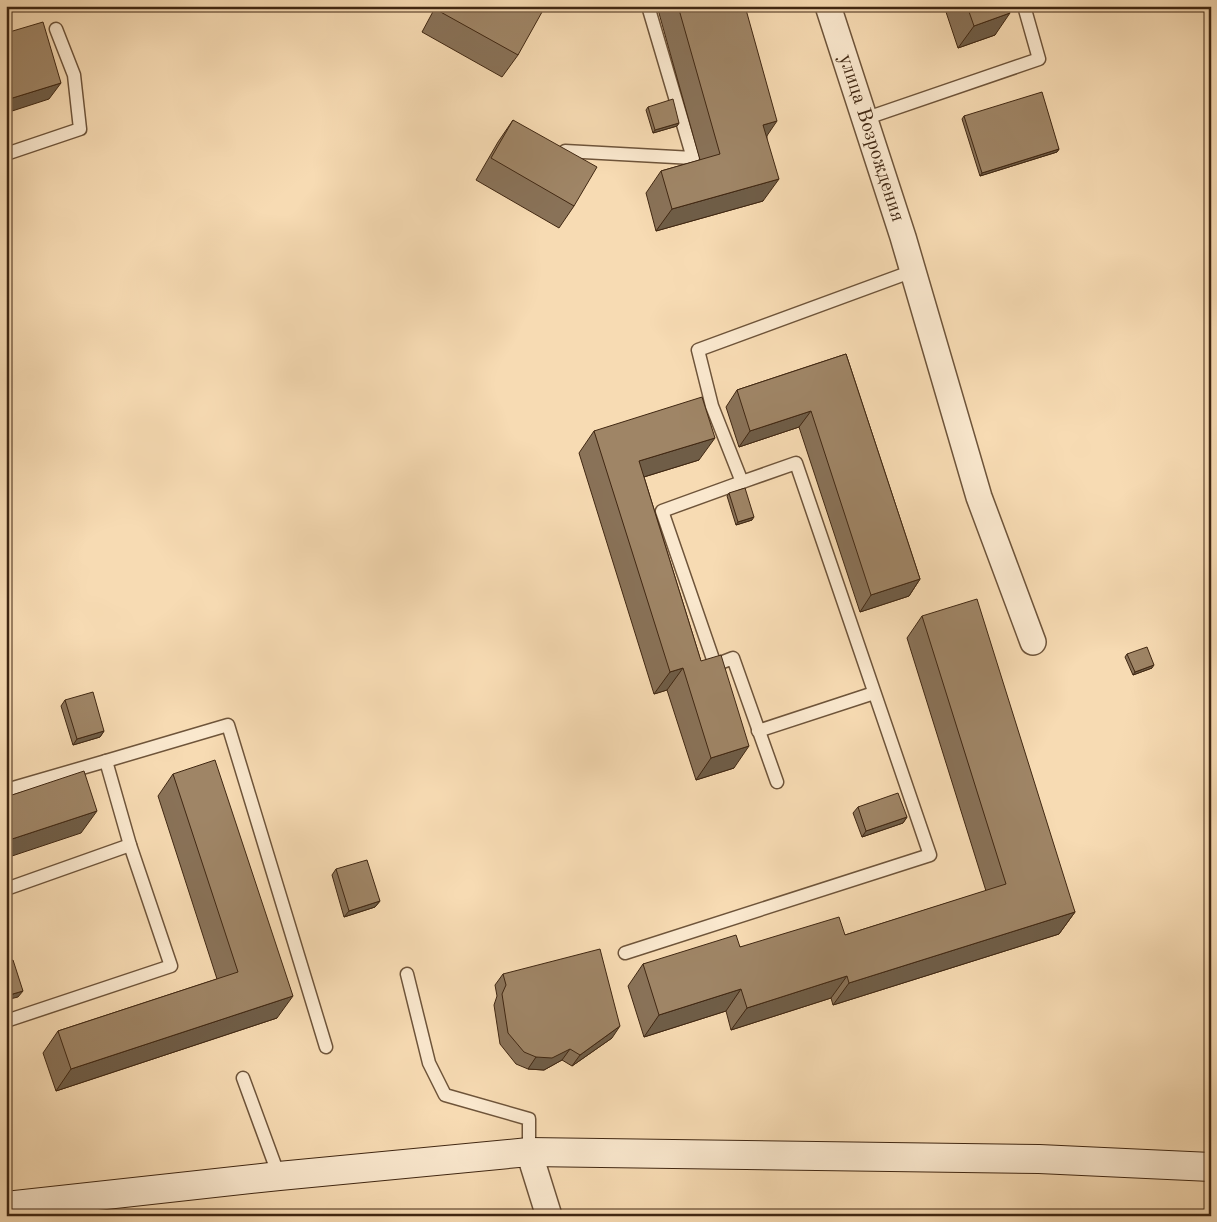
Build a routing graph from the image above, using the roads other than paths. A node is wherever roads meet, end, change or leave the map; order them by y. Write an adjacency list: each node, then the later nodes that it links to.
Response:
1 (648, 6): 6 (lane)
2 (828, 6): 5 (street, улица Возрождения)
3 (1024, 6): 5 (lane)
4 (56, 29): 7 (lane)
5 (864, 119): 8 (street, улица Возрождения)
6 (565, 151)
7 (6, 154)
8 (913, 271): 9 (lane); 10 (street, улица Возрождения)
9 (742, 482): 11 (lane); 12 (lane)
10 (1032, 642)
11 (874, 693): 12 (lane); 18 (lane)
12 (758, 731): 14 (lane)
13 (106, 762): 15 (lane); 16 (lane); 21 (lane)
14 (777, 782)
15 (6, 790)
16 (130, 845): 17 (lane); 20 (lane)
17 (6, 889)
18 (625, 953)
19 (407, 974): 23 (lane)
20 (6, 1021)
21 (326, 1047)
22 (243, 1078): 25 (lane)
23 (529, 1152): 24 (street); 25 (street); 27 (street)
24 (1211, 1168)
25 (279, 1176): 26 (street)
26 (6, 1206)
27 (549, 1216)

